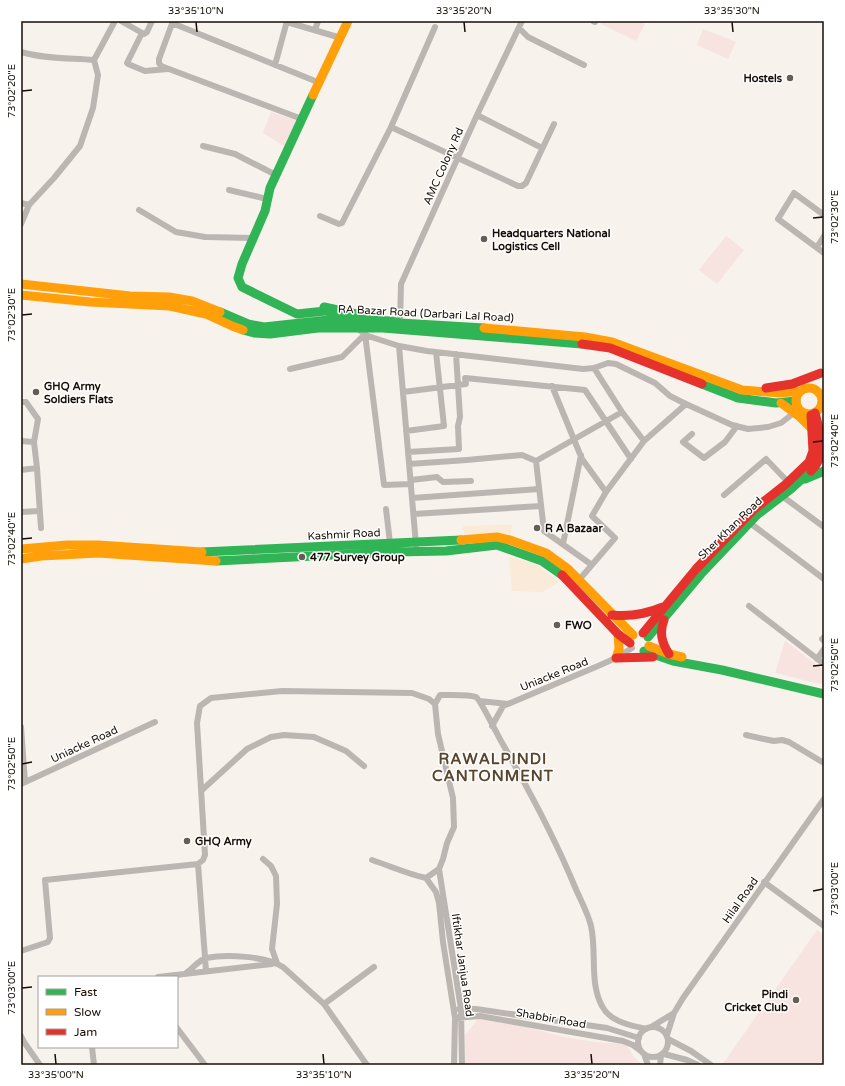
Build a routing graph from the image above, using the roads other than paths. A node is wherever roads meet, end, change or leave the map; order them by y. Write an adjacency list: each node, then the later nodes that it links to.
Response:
1 (115, 21): 15 (street)
2 (121, 21): 12 (street)
3 (152, 21): 12 (street)
4 (287, 21): 11 (street); 16 (street)
5 (318, 21): 11 (street)
6 (348, 21): 13 (street)
7 (522, 21): 10 (street, AMC Colony Rd)
8 (172, 22): 16 (street); 18 (street)
9 (435, 27): 23 (street)
10 (518, 28): 17 (street); 20 (street, AMC Colony Rd)
11 (315, 30): 13 (street)
12 (142, 33): 18 (street)
13 (341, 38): 19 (street)
14 (21, 52): 15 (street)
15 (94, 60): 31 (street)
16 (275, 65): 19 (street)
17 (584, 65)
18 (169, 69): 21 (street)
19 (320, 83): 21 (street)
20 (476, 115): 25 (street); 26 (street, AMC Colony Rd)
21 (302, 119): 27 (street)
22 (554, 124): 25 (street)
23 (391, 127): 26 (street); 34 (street)
24 (203, 146): 27 (street)
25 (542, 148): 26 (street)
26 (457, 158): 45 (street, AMC Colony Rd)
27 (276, 176): 29 (street)
28 (229, 190): 29 (street)
29 (267, 199): 37 (street)
30 (21, 203): 31 (street)
31 (29, 205): 35 (street)
32 (139, 210): 37 (street)
33 (824, 215): 38 (street)
34 (320, 216)
35 (21, 224)
36 (824, 236): 38 (street)
37 (253, 238): 42 (street)
38 (816, 247): 39 (street)
39 (824, 253)
40 (21, 284): 44 (street, RA Bazar Road (Darbari Lal Road))
41 (21, 295): 44 (street, RA Bazar Road (Darbari Lal Road))
42 (293, 312): 43 (street); 44 (street)
43 (391, 321): 44 (street, RA Bazar Road (Darbari Lal Road)); 45 (street, RA Bazar Road (Darbari Lal Road))
44 (340, 323): 46 (street, RA Bazar Road (Darbari Lal Road))
45 (400, 323): 58 (street, RA Bazar Road (Darbari Lal Road))
46 (357, 328): 47 (street); 64 (street, RA Bazar Road (Darbari Lal Road))
47 (365, 334): 48 (street); 52 (street); 86 (street)
48 (399, 346): 49 (street); 61 (street)
49 (436, 352): 50 (street); 57 (street)
50 (456, 354): 51 (street); 54 (street)
51 (594, 368): 63 (street); 66 (street)
52 (290, 369)
53 (823, 371): 58 (street); 60 (street)
54 (458, 385): 56 (street); 57 (street); 77 (street)
55 (824, 385): 60 (street)
56 (552, 386): 67 (street); 73 (street)
57 (440, 387): 61 (street); 71 (street)
58 (751, 390): 59 (street, RA Bazar Road (Darbari Lal Road))
59 (801, 391): 60 (street); 64 (street)
60 (816, 391): 65 (street)
61 (403, 392): 71 (street)
62 (21, 402): 76 (street)
63 (686, 404): 69 (street); 75 (street)
64 (796, 408): 65 (street); 69 (street); 70 (street)
65 (818, 411): 68 (street); 70 (street, Sher Khan Road); 88 (street, Sher Khan Road)
66 (622, 412): 67 (street); 75 (street)
67 (606, 421): 73 (street); 79 (street)
68 (824, 422)
69 (737, 426): 72 (street)
70 (812, 429): 87 (street, Sher Khan Road)
71 (406, 431): 77 (street)
72 (692, 434)
73 (574, 439): 78 (street); 80 (street)
74 (21, 441): 76 (street)
75 (644, 441): 79 (street)
76 (34, 442): 82 (street)
77 (408, 452): 81 (street)
78 (581, 455): 90 (street); 102 (street)
79 (631, 459): 90 (street)
80 (536, 461): 81 (street); 89 (street)
81 (409, 464): 86 (street)
82 (36, 468): 83 (street); 96 (street)
83 (21, 470)
84 (824, 471): 88 (street)
85 (470, 480): 86 (street)
86 (411, 482): 93 (street)
87 (788, 482): 91 (street); 113 (street, Sher Khan Road)
88 (799, 482): 92 (street, Sher Khan Road)
89 (539, 489): 93 (street); 94 (street)
90 (606, 492): 110 (street)
91 (724, 495)
92 (782, 496): 99 (street, Sher Khan Road); 100 (street)
93 (412, 498): 98 (street)
94 (541, 506): 98 (street); 102 (street)
95 (386, 509): 104 (street)
96 (40, 511): 97 (street); 101 (street)
97 (21, 512)
98 (414, 514): 105 (street)
99 (750, 523): 111 (street); 116 (street, Sher Khan Road)
100 (824, 527)
101 (41, 528)
102 (563, 544): 110 (street)
103 (68, 545): 106 (street, Kashmir Road); 107 (street, Kashmir Road); 108 (street)
104 (392, 546): 105 (street, Kashmir Road); 107 (street, Kashmir Road)
105 (416, 547): 112 (street, Kashmir Road); 117 (street, Kashmir Road)
106 (21, 549)
107 (123, 551): 108 (street, Kashmir Road)
108 (68, 555): 109 (street, Kashmir Road)
109 (21, 559)
110 (592, 565): 112 (street)
111 (824, 578)
112 (579, 580): 115 (street, Kashmir Road)
113 (665, 606): 115 (street); 120 (street, Sher Khan Road)
114 (749, 606): 125 (street)
115 (612, 615): 120 (street, Kashmir Road)
116 (665, 617): 120 (street, Sher Khan Road); 122 (street)
117 (618, 634): 120 (street, Kashmir Road); 124 (street)
118 (824, 637): 119 (street)
119 (824, 641)
120 (640, 642): 122 (street); 123 (street); 124 (street, Uniacke Road)
121 (824, 649): 125 (street)
122 (669, 654): 127 (street)
123 (657, 657): 124 (street); 128 (street)
124 (616, 658): 131 (street, Uniacke Road)
125 (817, 658): 126 (street)
126 (824, 664)
127 (824, 690)
128 (824, 694)
129 (480, 701): 130 (street); 131 (street); 133 (street)
130 (435, 704): 139 (street); 144 (street)
131 (508, 704): 133 (street, Uniacke Road)
132 (155, 722): 138 (street, Uniacke Road)
133 (492, 726): 161 (street)
134 (21, 727): 138 (street)
135 (746, 734): 136 (street)
136 (824, 763)
137 (364, 766): 139 (street)
138 (23, 783)
139 (202, 790): 143 (street)
140 (824, 800): 146 (street, Hilal Road)
141 (263, 859): 150 (street)
142 (372, 860): 145 (street)
143 (198, 864): 148 (street); 149 (street)
144 (439, 869): 145 (street); 157 (street, Iftikhar Janjua Road)
145 (426, 878): 156 (street, Iftikhar Janjua Road)
146 (764, 882): 147 (street); 158 (street, Hilal Road)
147 (824, 926)
148 (21, 952)
149 (205, 959): 150 (street); 152 (street); 153 (street)
150 (277, 963): 152 (street); 155 (street)
151 (374, 967): 155 (street)
152 (206, 971): 153 (street)
153 (186, 973): 154 (street)
154 (165, 976)
155 (324, 1004): 172 (street)
156 (453, 1008): 157 (street, Shabbir Road); 160 (street, Iftikhar Janjua Road)
157 (461, 1009): 159 (street, Iftikhar Janjua Road); 165 (street, Shabbir Road)
158 (674, 1013): 161 (street, Hilal Road); 164 (street, Hilal Road)
159 (462, 1017): 160 (street, Shabbir Road); 167 (street, Shabbir Road); 174 (street, Iftikhar Janjua Road)
160 (455, 1018): 173 (street, Iftikhar Janjua Road)
161 (648, 1028): 164 (street); 165 (street)
162 (178, 1029): 171 (street)
163 (21, 1036): 169 (street)
164 (668, 1037): 168 (street); 178 (street)
165 (639, 1038): 167 (street)
166 (92, 1048): 170 (street)
167 (642, 1053): 168 (street); 175 (street)
168 (662, 1054): 176 (street); 177 (street)
169 (40, 1065)
170 (94, 1065)
171 (205, 1065)
172 (367, 1065)
173 (454, 1065)
174 (462, 1065)
175 (648, 1065)
176 (660, 1065)
177 (698, 1065)
178 (711, 1065)

